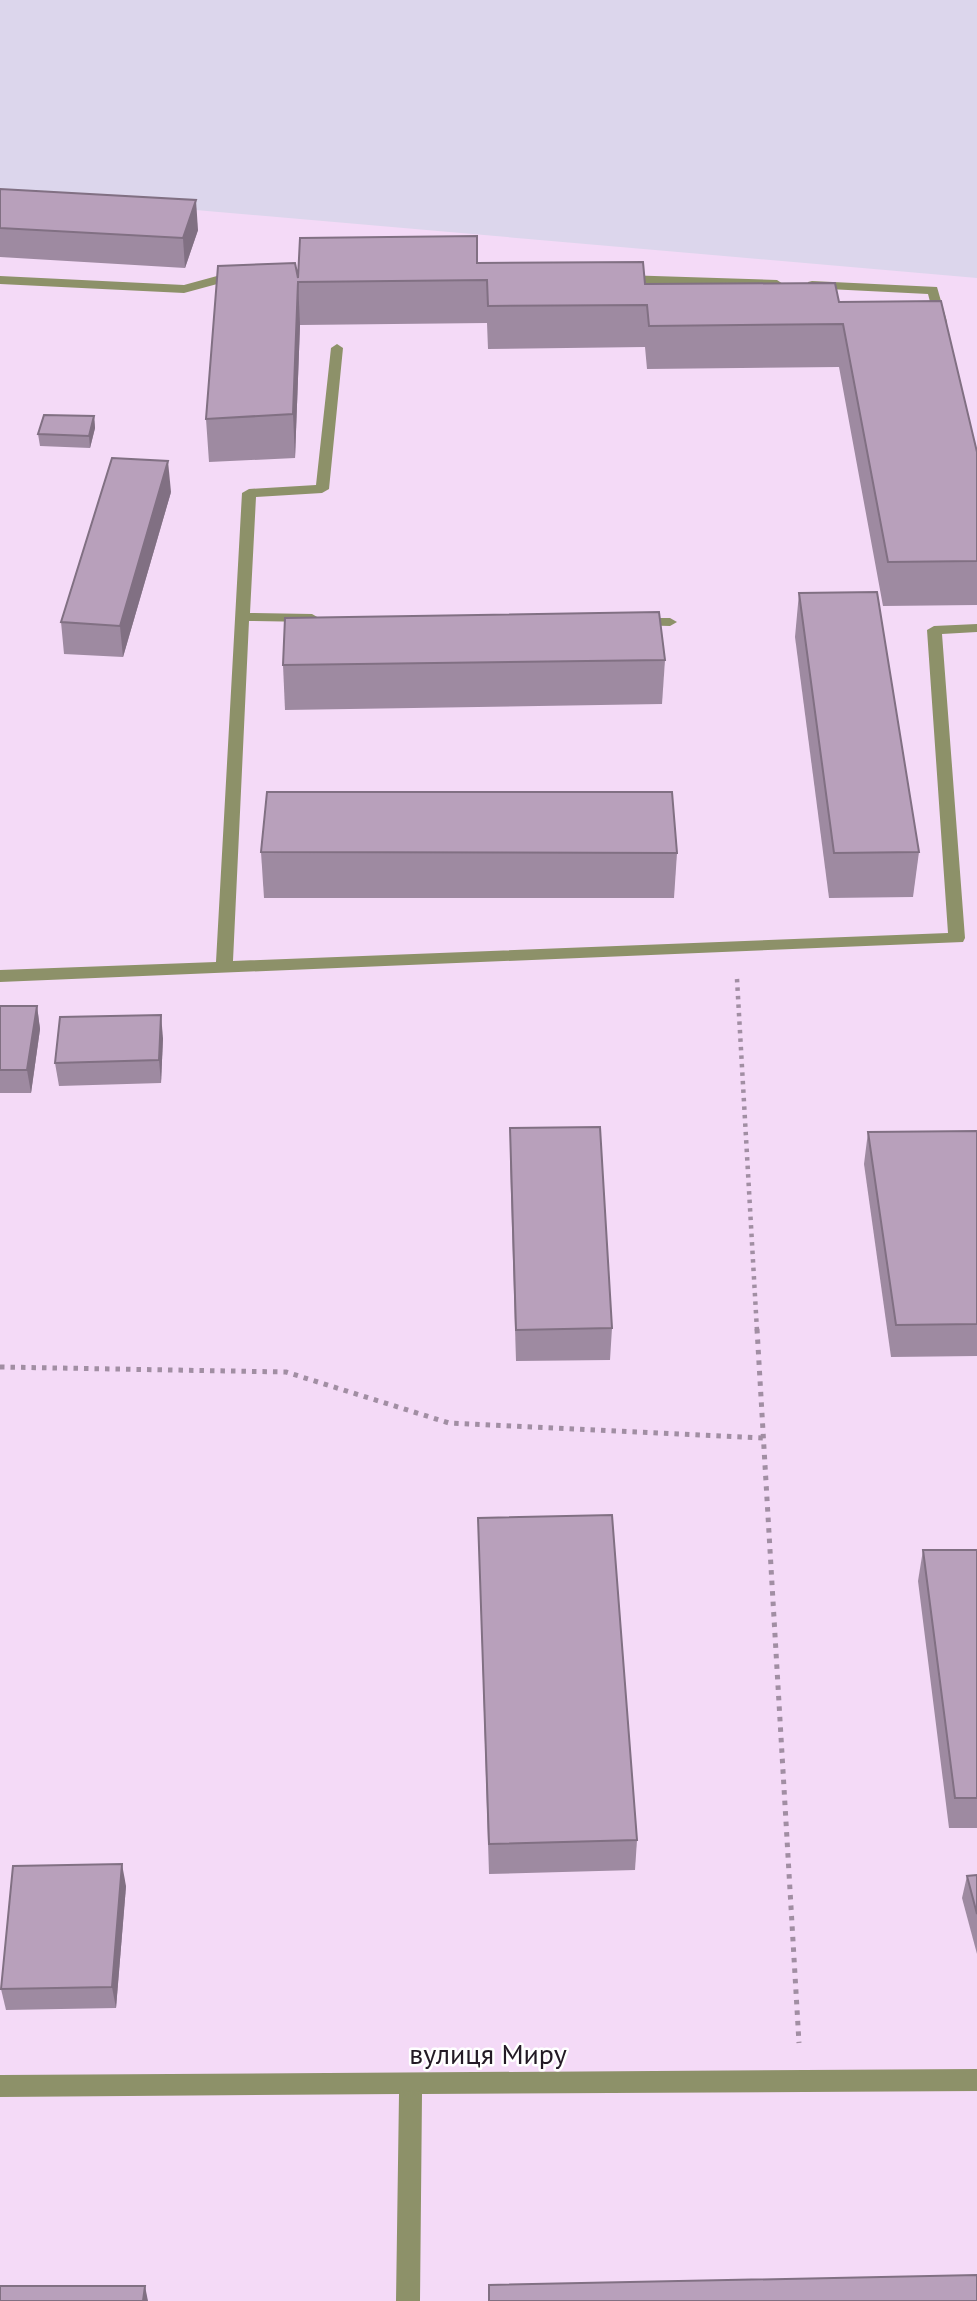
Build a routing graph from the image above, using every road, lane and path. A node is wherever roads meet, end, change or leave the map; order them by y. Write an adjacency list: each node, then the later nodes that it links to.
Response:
1 (250, 271): 3 (street)
2 (604, 278): 4 (street)
3 (0, 280)
4 (946, 342)
5 (337, 348): 6 (street)
6 (242, 617): 7 (street); 12 (street)
7 (325, 618)
8 (629, 622): 9 (street)
9 (670, 622)
10 (977, 628): 11 (street)
11 (735, 947): 12 (street); 15 (path)
12 (224, 967): 13 (street)
13 (0, 976)
14 (0, 1367): 15 (path)
15 (764, 1438): 17 (path)
16 (977, 2080): 17 (street, вулиця Миру)
17 (801, 2081): 18 (street, вулиця Миру)
18 (411, 2083): 19 (street, вулиця Миру); 20 (street)
19 (0, 2086)
20 (408, 2301)

